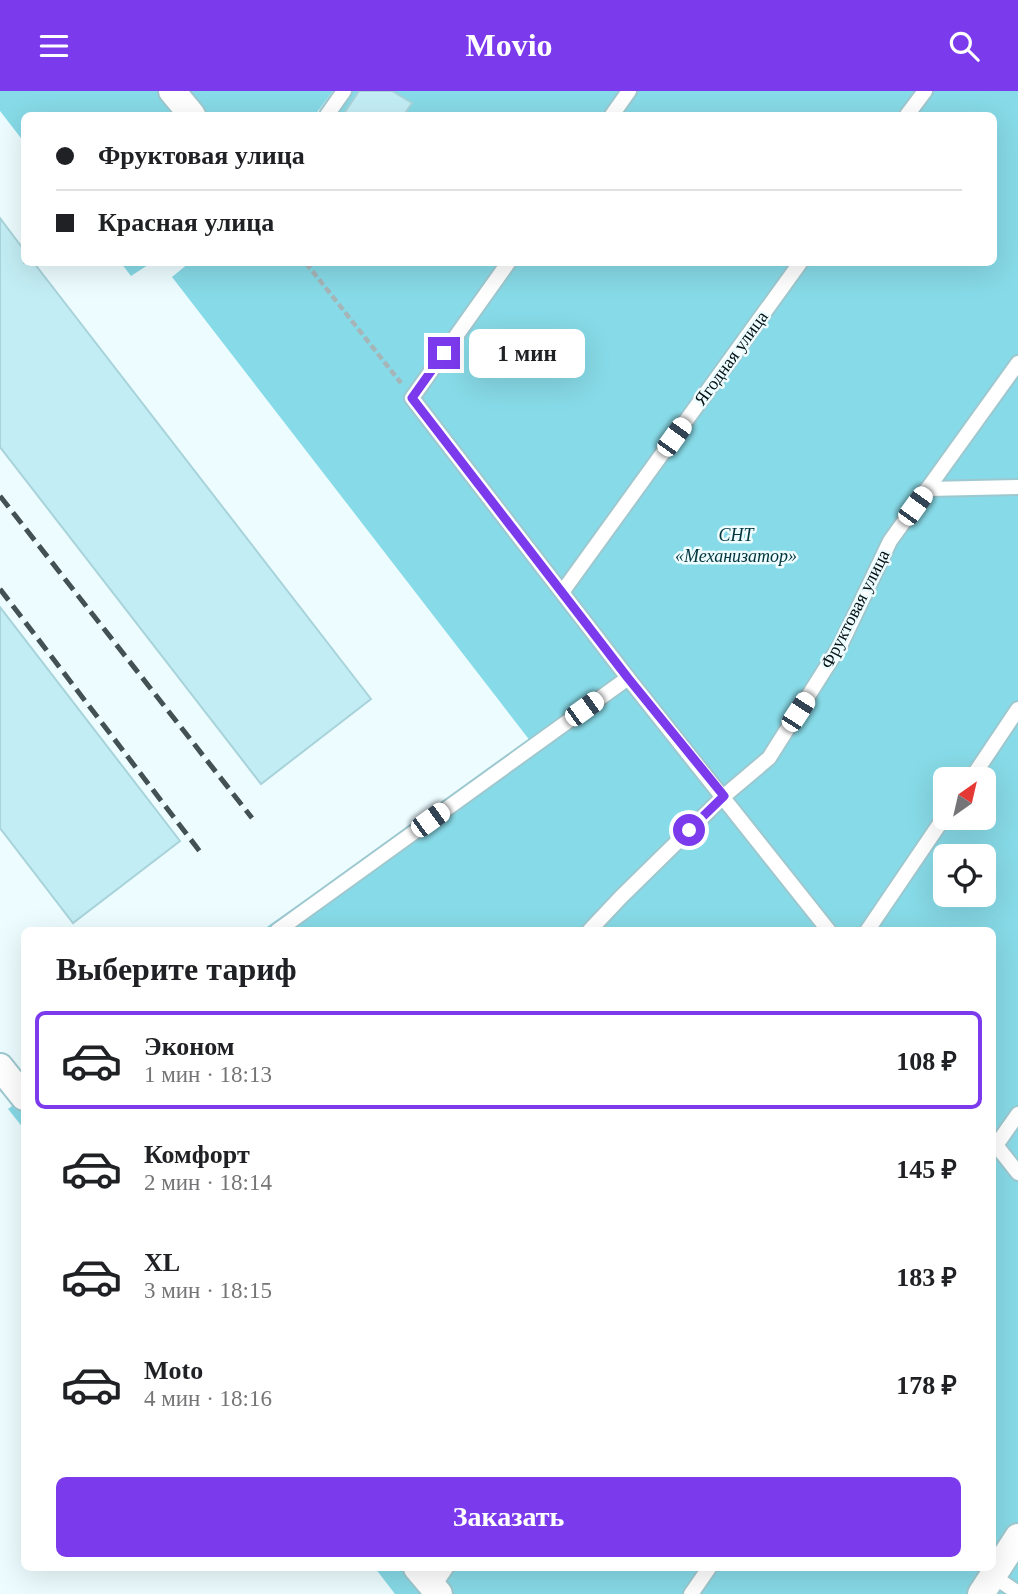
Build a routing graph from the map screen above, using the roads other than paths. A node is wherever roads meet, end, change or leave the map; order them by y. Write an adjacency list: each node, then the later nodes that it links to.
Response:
1 (172, 91): 5 (street)
2 (344, 91): 6 (lane)
3 (629, 91): 7 (lane)
4 (925, 91): 8 (lane)
5 (189, 112)
6 (329, 112)
7 (614, 112)
8 (909, 112)
9 (506, 266): 14 (lane)
10 (798, 266): 14 (lane, Ягодная улица)
11 (1018, 363): 13 (lane, Фруктовая улица)
12 (1018, 487): 13 (lane)
13 (927, 489): 18 (lane, Фруктовая улица)
14 (563, 590): 15 (lane)
15 (628, 678): 18 (lane); 20 (lane)
16 (1018, 709): 17 (lane)
17 (979, 767)
18 (724, 796): 21 (lane, Фруктовая улица); 22 (lane)
19 (936, 830): 23 (lane)
20 (283, 927)
21 (593, 927)
22 (826, 927)
23 (870, 927)
24 (0, 1067): 25 (street)
25 (21, 1093)
26 (1018, 1114): 27 (lane)
27 (996, 1142)
28 (996, 1147): 29 (lane)
29 (1018, 1173)
30 (1018, 1537): 32 (street)
31 (707, 1571): 34 (lane)
32 (987, 1585): 33 (lane)
33 (1018, 1593)
34 (691, 1594)

